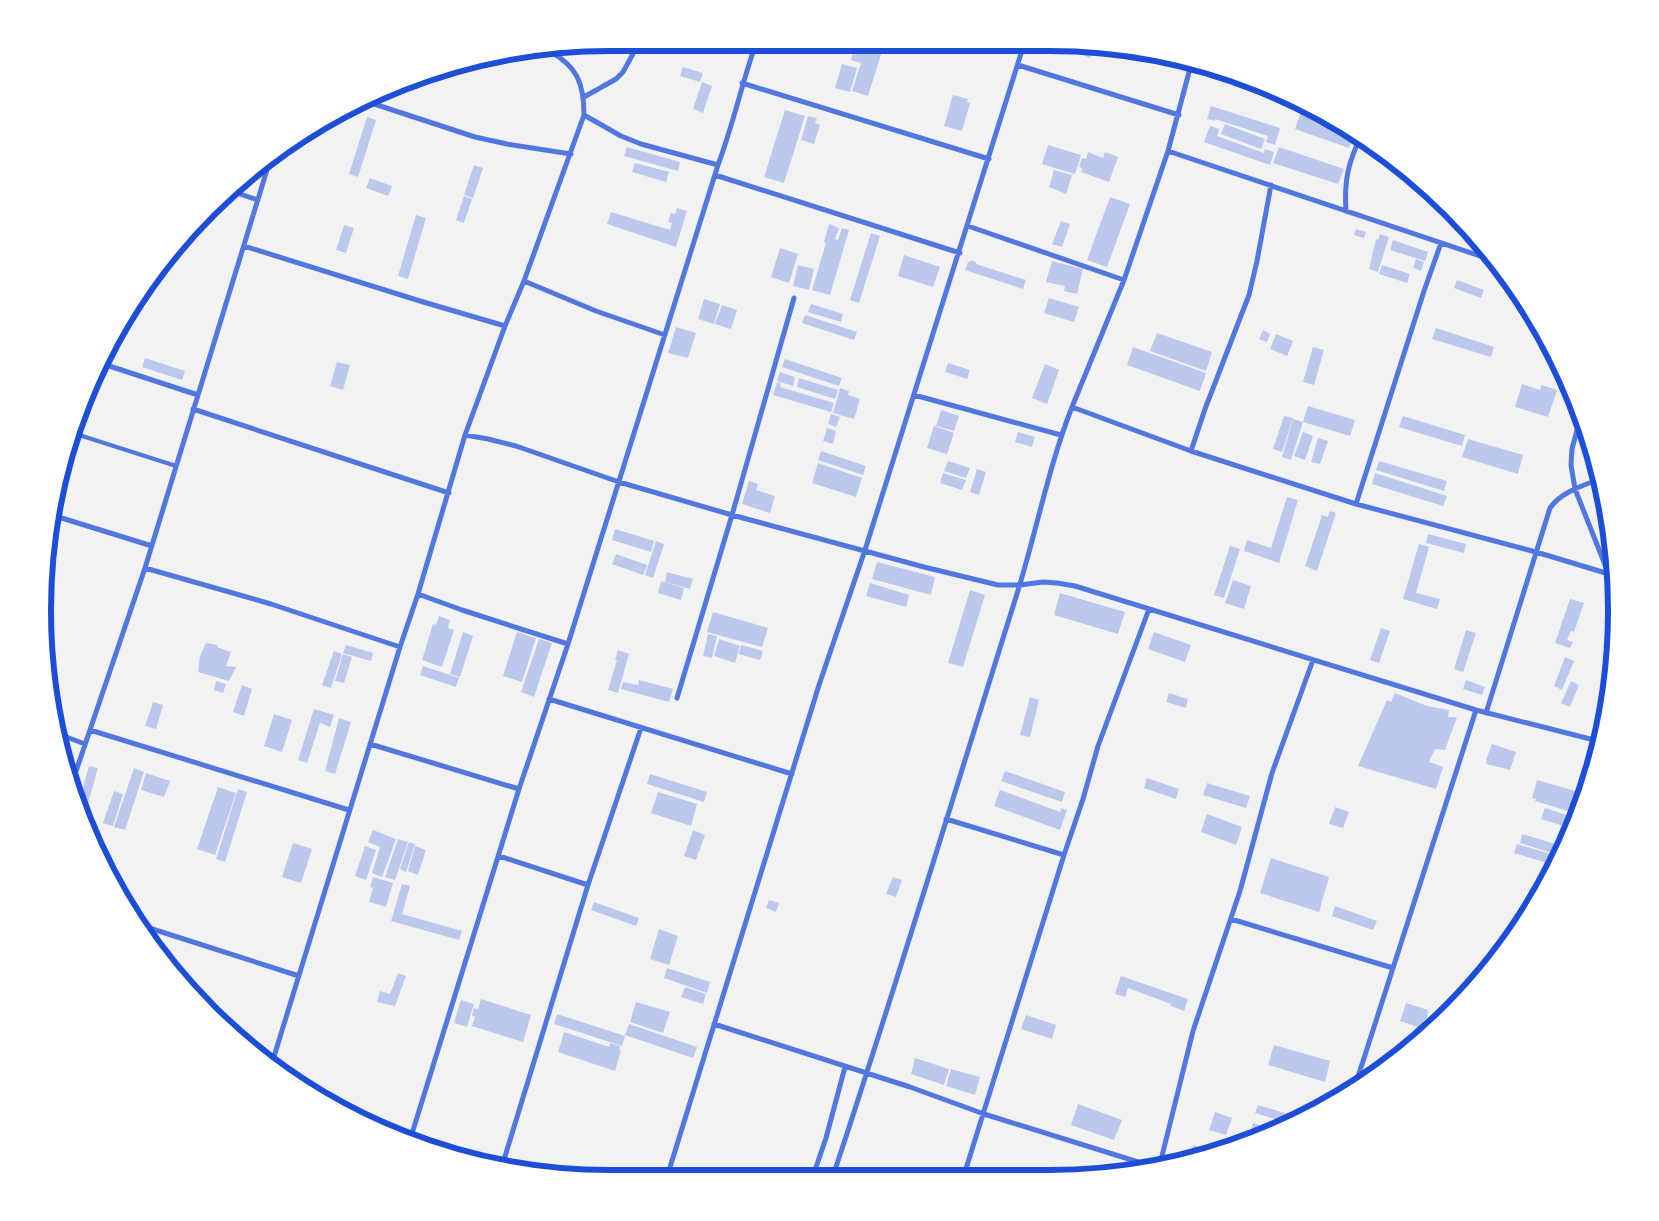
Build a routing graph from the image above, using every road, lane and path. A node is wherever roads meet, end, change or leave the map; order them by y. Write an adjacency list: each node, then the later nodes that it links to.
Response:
1 (635, 51): 8 (street)
2 (753, 51): 7 (street)
3 (1022, 51): 5 (street)
4 (555, 54): 8 (street)
5 (1018, 65): 11 (street); 15 (street)
6 (1190, 69): 11 (street)
7 (742, 83): 15 (street); 16 (street)
8 (584, 97): 10 (street)
9 (374, 104): 14 (street)
10 (584, 115): 14 (street); 16 (street)
11 (1179, 115): 13 (street)
12 (1358, 145): 22 (street)
13 (1168, 151): 19 (street); 28 (street)
14 (571, 154): 29 (street)
15 (989, 159): 23 (street)
16 (718, 165): 18 (street)
17 (267, 169): 21 (street)
18 (715, 175): 26 (street); 32 (street)
19 (1271, 185): 22 (street); 42 (street)
20 (238, 193): 21 (street)
21 (258, 200): 25 (street)
22 (1346, 211): 24 (street)
23 (968, 226): 26 (street); 28 (street)
24 (1441, 242): 27 (street); 48 (street)
25 (244, 246): 31 (street); 34 (street)
26 (960, 253): 35 (street)
27 (1480, 256)
28 (1124, 280): 36 (street)
29 (524, 281): 31 (street); 32 (street)
30 (794, 298): 49 (street)
31 (505, 326): 40 (street)
32 (664, 335): 44 (street)
33 (108, 365): 34 (street)
34 (198, 395): 37 (street)
35 (914, 395): 41 (street); 52 (street)
36 (1072, 406): 41 (street); 42 (street)
37 (194, 409): 43 (street); 47 (street)
38 (1577, 429): 46 (street)
39 (80, 435): 43 (lane)
40 (465, 435): 44 (street); 47 (street)
41 (1061, 435): 57 (street)
42 (1191, 450): 48 (street)
43 (176, 466): 51 (street)
44 (619, 482): 49 (street); 60 (street)
45 (1593, 482): 46 (street)
46 (1575, 489): 53 (street); 54 (street)
47 (449, 493): 58 (street)
48 (1356, 504): 53 (street)
49 (732, 515): 52 (street); 63 (street)
50 (59, 517): 51 (street)
51 (152, 546): 55 (street)
52 (865, 550): 57 (street); 74 (street)
53 (1536, 552): 56 (street); 66 (street)
54 (1606, 567)
55 (145, 568): 61 (street); 68 (street)
56 (1607, 573)
57 (1020, 585): 59 (street); 77 (street)
58 (418, 594): 60 (street); 61 (street)
59 (1149, 609): 62 (street); 78 (street)
60 (568, 644): 64 (street)
61 (400, 647): 72 (street)
62 (1313, 660): 65 (street); 81 (street)
63 (677, 698)
64 (549, 699): 67 (street); 75 (street)
65 (1476, 710): 66 (street); 83 (street)
66 (1486, 713): 70 (street)
67 (641, 728): 74 (street); 80 (street)
68 (90, 730): 71 (street); 76 (street)
69 (66, 736): 71 (street)
70 (1593, 740)
71 (85, 744): 73 (street)
72 (370, 744): 75 (street); 76 (street)
73 (76, 772)
74 (792, 774): 85 (street)
75 (519, 789): 79 (street)
76 (350, 810): 84 (street)
77 (946, 819): 78 (street); 88 (street)
78 (1064, 855): 90 (street)
79 (498, 856): 80 (street); 91 (street)
80 (588, 885): 93 (street)
81 (1231, 919): 83 (street); 92 (street)
82 (151, 929): 84 (street)
83 (1393, 968): 89 (street)
84 (299, 976): 86 (street)
85 (714, 1024): 87 (street); 95 (street)
86 (274, 1057)
87 (845, 1067): 88 (street); 96 (street)
88 (867, 1074): 90 (street); 97 (street)
89 (1358, 1075)
90 (984, 1114): 94 (street); 98 (street)
91 (412, 1133)
92 (1161, 1158)
93 (505, 1160)
94 (1138, 1162)
95 (669, 1170)
96 (815, 1170)
97 (835, 1170)
98 (966, 1170)

